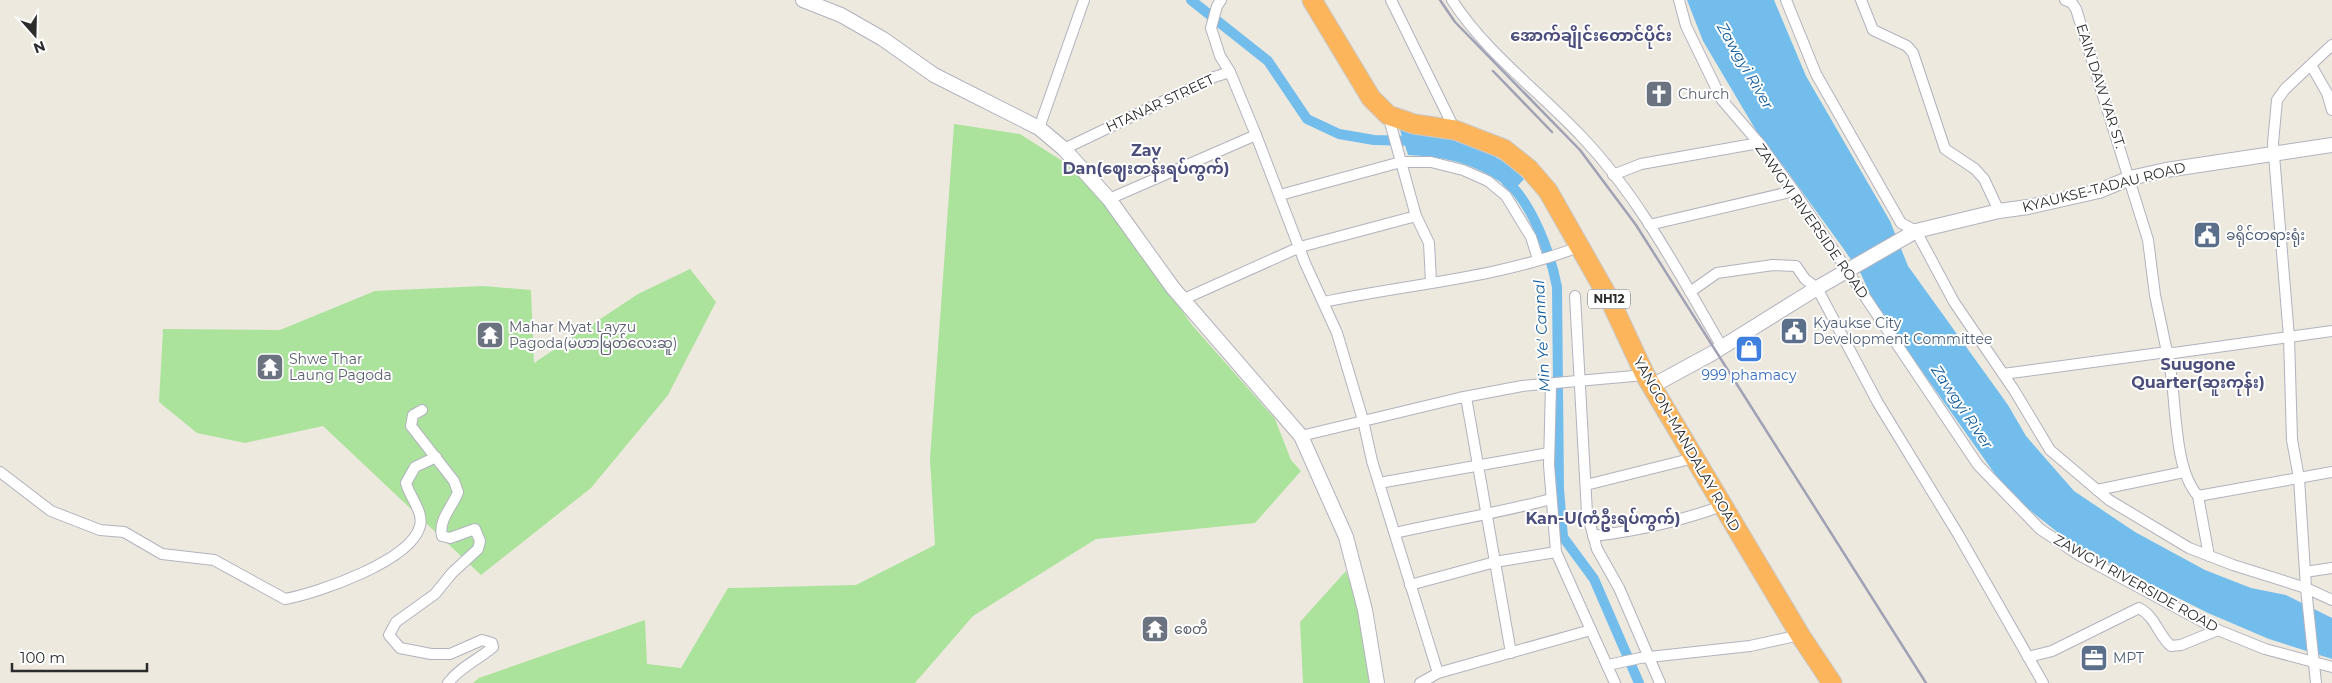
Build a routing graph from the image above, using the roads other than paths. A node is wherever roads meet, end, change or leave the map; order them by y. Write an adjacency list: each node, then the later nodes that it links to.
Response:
1 (803, 0): 16 (main road)
2 (1084, 0): 16 (street)
3 (1312, 0): 15 (highway, YANGON-MANDALAY ROAD / NH12)
4 (1391, 0): 17 (street)
5 (1452, 0): 24 (street)
6 (1679, 0): 19 (street, ZAWGYI RIVERSIDE ROAD)
7 (1786, 0): 32 (street)
8 (1862, 0): 29 (street)
9 (2065, 0): 25 (street, EAIN DAW YAR ST.)
10 (1219, 3): 13 (street)
11 (2332, 45): 12 (street)
12 (2311, 65): 14 (street); 22 (street)
13 (1230, 72): 18 (street); 21 (street, HTANAR STREET)
14 (2332, 110)
15 (1389, 121): 17 (highway, YANGON-MANDALAY ROAD / NH12); 23 (street)
16 (1039, 128): 21 (main road)
17 (1455, 130): 34 (highway, YANGON-MANDALAY ROAD / NH12)
18 (1256, 135): 27 (street); 28 (street)
19 (1759, 143): 24 (street); 26 (street, ZAWGYI RIVERSIDE ROAD)
20 (2332, 145): 22 (main road, KYAUKSE-TADAU ROAD)
21 (1064, 149): 28 (main road)
22 (2273, 153): 25 (main road, KYAUKSE-TADAU ROAD); 44 (street)
23 (1401, 160): 27 (street); 30 (street); 35 (street)
24 (1613, 175): 31 (street)
25 (2130, 178): 29 (main road, KYAUKSE-TADAU ROAD); 46 (street, EAIN DAW YAR ST.)
26 (1794, 191): 31 (street); 36 (street, ZAWGYI RIVERSIDE ROAD)
27 (1280, 195): 33 (street)
28 (1110, 199): 41 (main road)
29 (1999, 211): 32 (main road, KYAUKSE-TADAU ROAD)
30 (1416, 216): 33 (street); 37 (street)
31 (1649, 225): 39 (street)
32 (1912, 233): 36 (main road, KYAUKSE-TADAU ROAD); 47 (street)
33 (1300, 247): 41 (street); 42 (street)
34 (1572, 249): 35 (street); 48 (highway, YANGON-MANDALAY ROAD / NH12)
35 (1538, 259): 37 (street)
36 (1851, 270): 38 (main road, KYAUKSE-TADAU ROAD); 81 (street, ZAWGYI RIVERSIDE ROAD)
37 (1431, 282): 42 (street)
38 (1817, 288): 39 (street); 45 (main road, KYAUKSE-TADAU ROAD); 85 (street)
39 (1690, 292): 45 (street)
40 (1576, 296): 49 (street)
41 (1184, 299): 54 (main road)
42 (1324, 302): 53 (street)
43 (2332, 331): 44 (street)
44 (2289, 337): 46 (street); 62 (street)
45 (1722, 347): 48 (main road, KYAUKSE-TADAU ROAD)
46 (2167, 352): 47 (street); 60 (street, EAIN DAW YAR ST.)
47 (2003, 374): 65 (street)
48 (1648, 381): 49 (street); 57 (highway, YANGON-MANDALAY ROAD / NH12)
49 (1580, 382): 50 (street); 64 (street)
50 (1554, 384): 51 (street); 55 (street)
51 (1466, 397): 53 (street); 58 (street)
52 (422, 410): 56 (street)
53 (1363, 420): 54 (street); 63 (street)
54 (1301, 436): 91 (main road)
55 (1549, 453): 58 (street); 67 (street)
56 (436, 457): 59 (street); 90 (street)
57 (1694, 458): 64 (street); 68 (highway, YANGON-MANDALAY ROAD / NH12)
58 (1477, 466): 63 (street); 69 (street)
59 (0, 472)
60 (2184, 472): 65 (street); 66 (street)
61 (2332, 472): 62 (street)
62 (2299, 478): 66 (street); 76 (street)
63 (1379, 483): 70 (street)
64 (1586, 486): 71 (street)
65 (2097, 490): 73 (street)
66 (2198, 496): 73 (street)
67 (1551, 500): 69 (street); 72 (street)
68 (1722, 506): 71 (street); 82 (highway, YANGON-MANDALAY ROAD / NH12)
69 (1486, 516): 70 (street); 74 (street)
70 (1395, 533): 77 (street)
71 (1593, 536): 84 (street)
72 (1556, 552): 74 (street); 80 (street)
73 (2208, 556): 78 (street)
74 (1494, 562): 77 (street); 83 (street)
75 (2332, 568): 76 (street)
76 (2305, 572): 78 (street)
77 (1410, 585): 89 (street)
78 (2306, 588): 79 (street); 86 (street)
79 (2332, 600)
80 (1591, 630): 83 (street); 87 (street)
81 (2218, 630): 85 (street); 86 (street, ZAWGYI RIVERSIDE ROAD)
82 (1800, 635): 84 (street); 95 (highway, YANGON-MANDALAY ROAD / NH12)
83 (1511, 653): 89 (street)
84 (1645, 657): 87 (street); 94 (street)
85 (2028, 657): 96 (street)
86 (2313, 661): 88 (street, ZAWGYI RIVERSIDE ROAD); 97 (street)
87 (1608, 665): 93 (street)
88 (2332, 667)
89 (1438, 673): 92 (street)
90 (448, 683)
91 (1377, 683)
92 (1420, 683)
93 (1615, 683)
94 (1660, 683)
95 (1832, 683)
96 (2043, 683)
97 (2316, 683)

